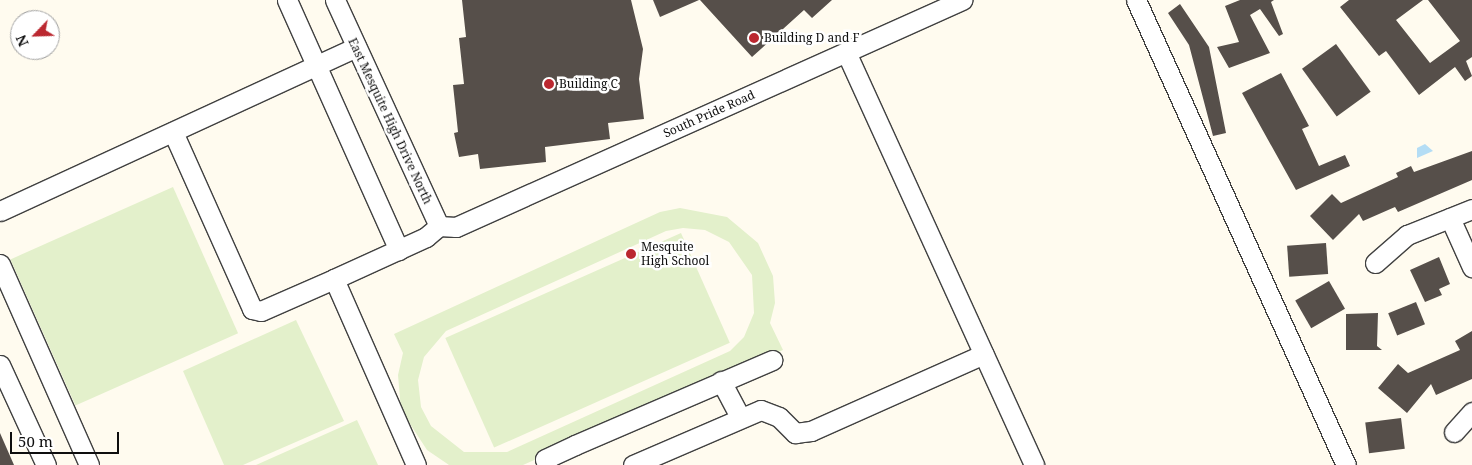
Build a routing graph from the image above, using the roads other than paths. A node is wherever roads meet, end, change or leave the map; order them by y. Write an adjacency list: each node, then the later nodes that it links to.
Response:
1 (287, 0): 7 (street)
2 (335, 0): 5 (street, East Mesquite High Drive North)
3 (962, 0): 6 (street, South Pride Road)
4 (1136, 0): 31 (street)
5 (356, 47): 7 (street); 12 (street, East Mesquite High Drive North)
6 (846, 52): 12 (street, South Pride Road); 18 (street)
7 (316, 66): 8 (street); 13 (street)
8 (173, 132): 10 (street); 17 (street, South Pride Road)
9 (1472, 209): 11 (street)
10 (0, 210)
11 (1450, 218): 14 (street); 16 (street)
12 (447, 226): 13 (street, South Pride Road)
13 (399, 250): 17 (street, South Pride Road)
14 (1375, 263)
15 (0, 264): 26 (street)
16 (1472, 267)
17 (334, 279): 27 (street)
18 (984, 354): 23 (street); 30 (street)
19 (772, 360): 21 (street)
20 (0, 364): 25 (street)
21 (721, 381): 23 (street); 28 (street)
22 (1472, 412): 24 (street)
23 (740, 417): 29 (street)
24 (1454, 432)
25 (46, 465)
26 (90, 465)
27 (416, 465)
28 (548, 465)
29 (633, 465)
30 (1034, 465)
31 (1346, 465)

